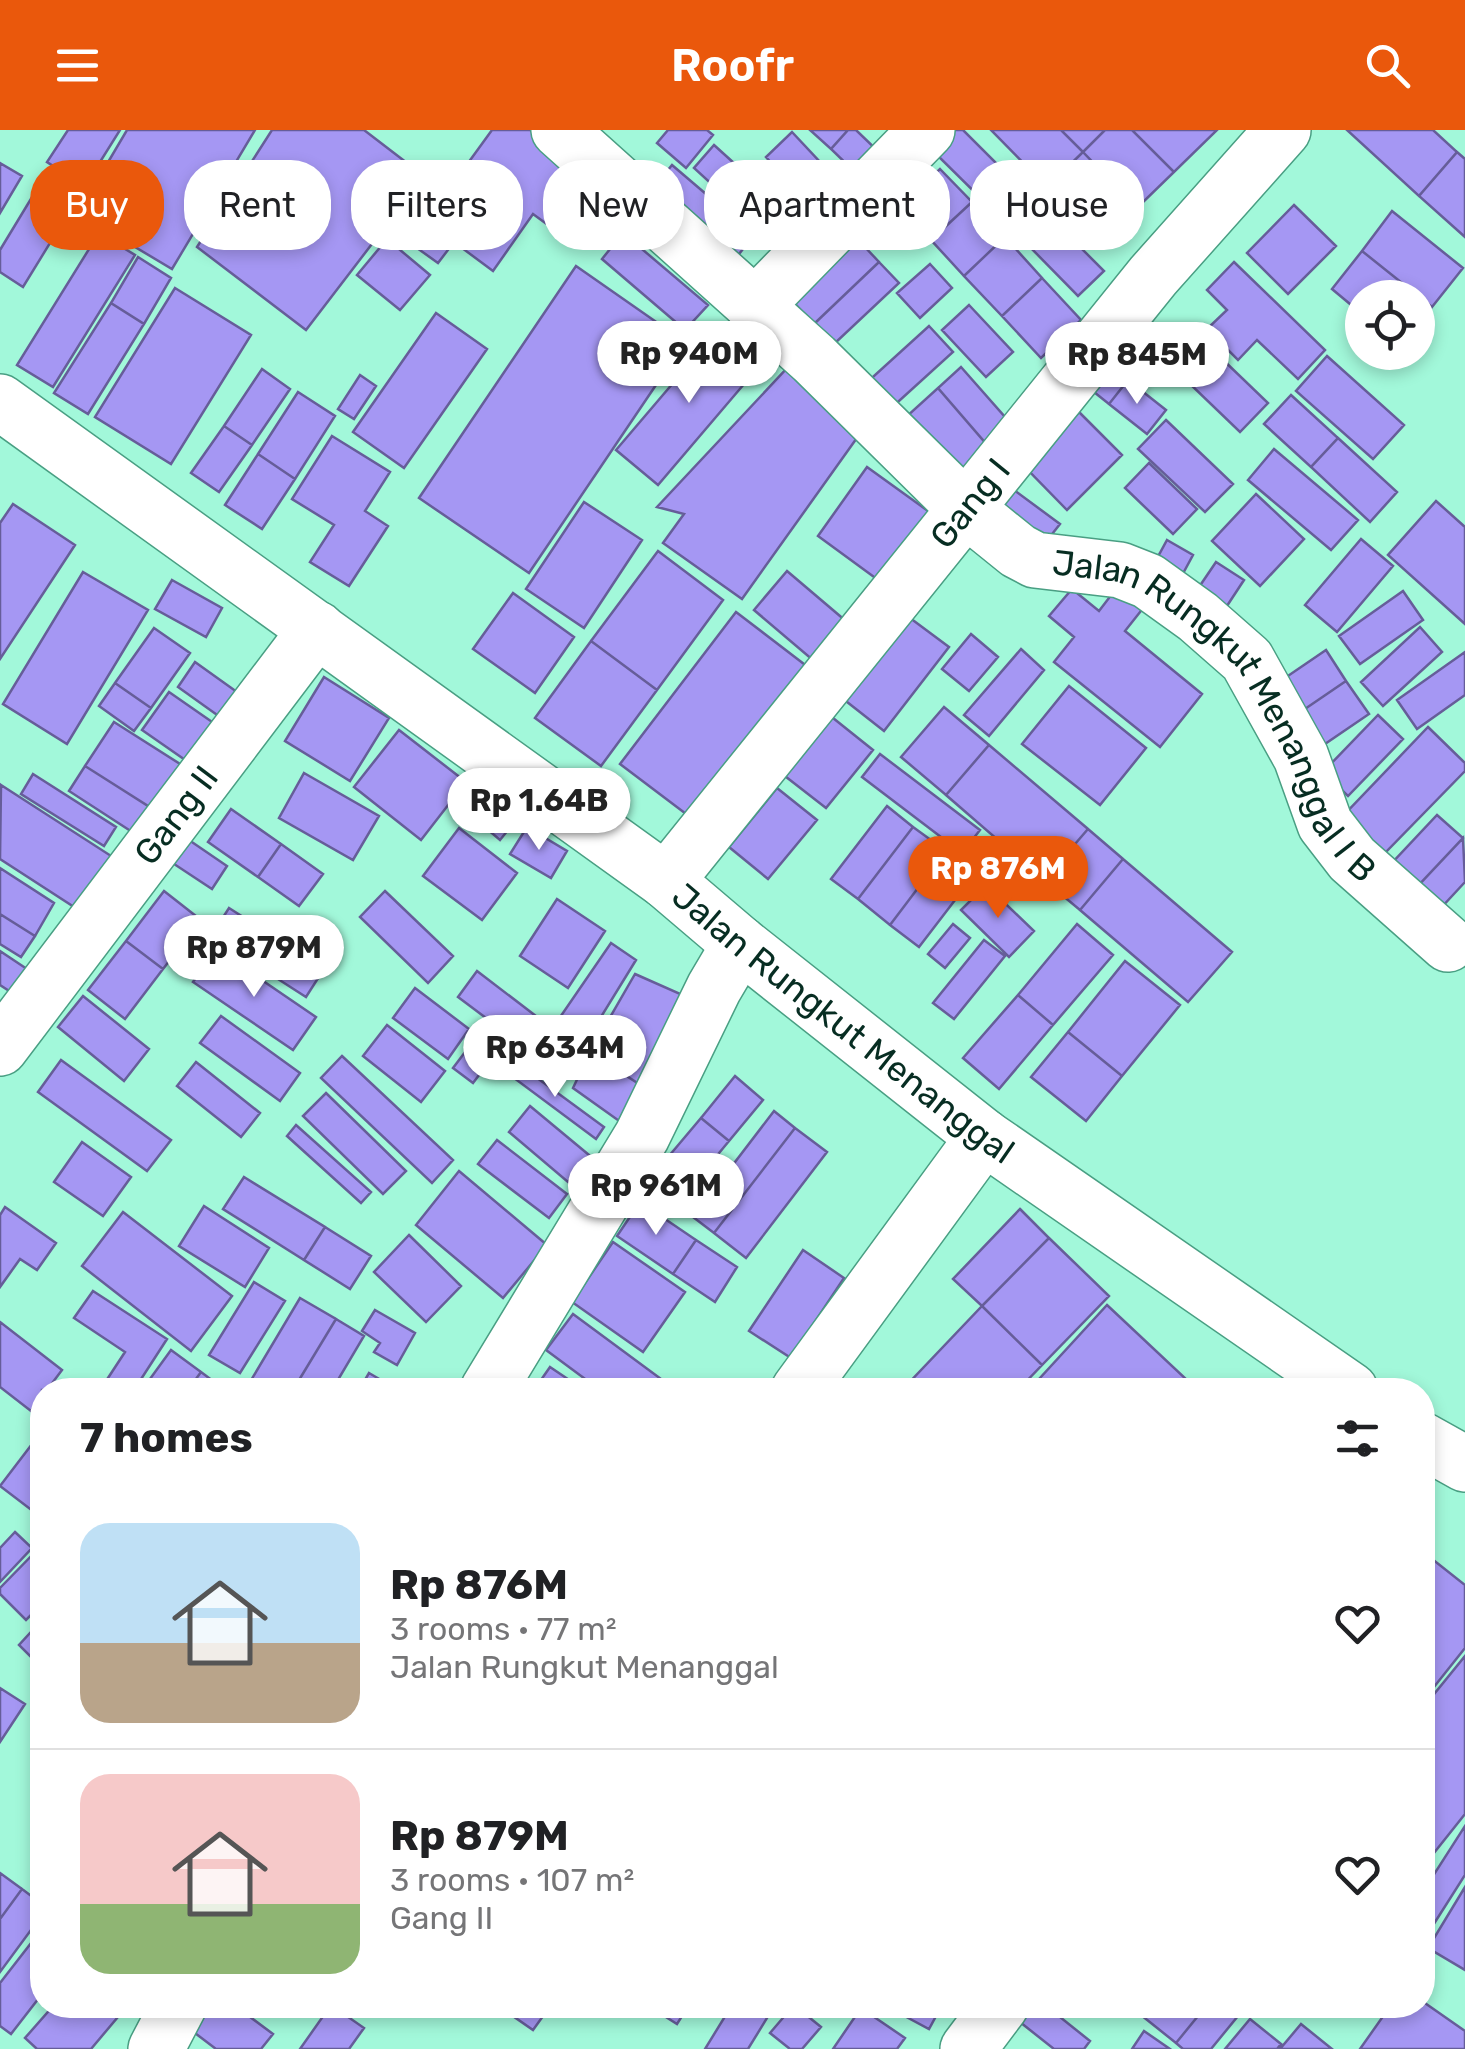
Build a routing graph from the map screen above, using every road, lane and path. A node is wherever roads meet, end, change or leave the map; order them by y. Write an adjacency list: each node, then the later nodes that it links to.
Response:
1 (559, 130): 4 (street, Jalan Rungkut Menanggal I B)
2 (927, 130): 4 (street)
3 (1283, 130): 6 (street, Gang I)
4 (754, 307): 6 (street, Jalan Rungkut Menanggal I B)
5 (0, 402): 7 (street, Jalan Rungkut Menanggal)
6 (966, 509): 8 (street, Gang I); 10 (street, Jalan Rungkut Menanggal I B)
7 (317, 629): 8 (street, Jalan Rungkut Menanggal); 11 (street, Gang II)
8 (666, 881): 9 (street, Jalan Rungkut Menanggal)
9 (740, 944): 12 (street, Jalan Rungkut Menanggal); 13 (street)
10 (1448, 944)
11 (0, 1048)
12 (984, 1137): 14 (street); 15 (street, Jalan Rungkut Menanggal)
13 (495, 1378)
14 (808, 1378)
15 (1333, 1378)
16 (172, 2018): 18 (street)
17 (991, 2018): 19 (street)
18 (156, 2049)
19 (968, 2049)

